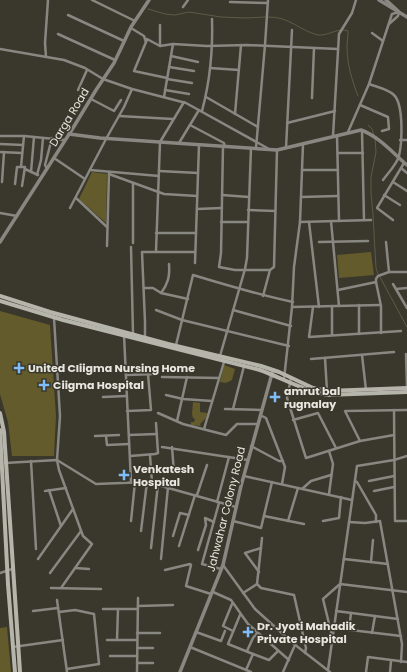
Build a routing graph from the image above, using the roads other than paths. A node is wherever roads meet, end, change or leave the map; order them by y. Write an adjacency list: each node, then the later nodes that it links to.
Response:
1 (48, 0): 35 (street)
2 (92, 0): 15 (street)
3 (149, 0): 15 (street, Darga Road)
4 (188, 0): 10 (street)
5 (356, 0): 33 (street)
6 (379, 0): 11 (street)
7 (386, 0): 11 (street)
8 (268, 1): 9 (street); 27 (street)
9 (230, 2)
10 (184, 7)
11 (399, 12): 13 (street); 17 (street); 17 (street)
12 (68, 15): 22 (street)
13 (407, 17)
14 (212, 19): 29 (street)
15 (135, 21): 18 (street, Darga Road)
16 (160, 24): 28 (street)
17 (389, 25): 23 (street)
18 (131, 28): 22 (street, Darga Road); 24 (street)
19 (292, 30): 30 (street)
20 (372, 33): 23 (street)
21 (58, 34): 36 (street)
22 (124, 41): 36 (street, Darga Road)
23 (383, 41): 46 (street)
24 (146, 42): 28 (street); 43 (street)
25 (173, 44): 28 (street); 29 (street); 34 (street)
26 (241, 45): 27 (street); 29 (street); 41 (street)
27 (265, 45): 30 (street); 65 (street)
28 (160, 46)
29 (213, 46): 39 (street)
30 (291, 46): 31 (street); 63 (street)
31 (314, 48): 33 (street); 53 (street)
32 (0, 49): 35 (street)
33 (338, 49): 59 (street)
34 (171, 56): 37 (street); 38 (street)
35 (46, 57): 40 (street)
36 (115, 60): 44 (street, Darga Road)
37 (198, 62)
38 (169, 67): 42 (street); 43 (street)
39 (210, 68): 41 (street); 51 (street)
40 (88, 70): 44 (street); 48 (street)
41 (239, 70): 60 (street)
42 (194, 71)
43 (167, 78): 45 (street); 49 (street)
44 (103, 79): 47 (street); 54 (street, Darga Road)
45 (192, 83)
46 (369, 84): 57 (street); 78 (street)
47 (132, 89): 52 (street); 61 (street)
48 (78, 90)
49 (165, 90): 50 (street); 52 (street)
50 (189, 94)
51 (206, 96): 58 (street); 60 (street)
52 (164, 97): 56 (street)
53 (312, 98)
54 (91, 99): 55 (street); 69 (street, Darga Road)
55 (121, 100)
56 (184, 102): 58 (street); 62 (street)
57 (360, 105): 67 (street); 68 (street)
58 (200, 111): 64 (street); 81 (street)
59 (335, 111): 63 (street); 72 (street)
60 (235, 114): 65 (street)
61 (119, 116): 62 (street); 76 (street)
62 (174, 119): 80 (street)
63 (287, 122): 90 (street)
64 (190, 125): 82 (street); 87 (street)
65 (258, 127): 81 (street)
66 (362, 131): 68 (street); 97 (street); 99 (street)
67 (382, 131)
68 (348, 132): 72 (street)
69 (69, 134): 76 (street); 77 (street, Darga Road)
70 (0, 136): 71 (street)
71 (24, 136): 73 (street); 85 (street)
72 (335, 136): 84 (street); 96 (street)
73 (34, 137): 74 (street); 109 (street)
74 (43, 138): 75 (street); 113 (street)
75 (52, 138): 77 (street); 104 (street)
76 (106, 139): 80 (street); 105 (street)
77 (66, 140): 98 (street, Darga Road)
78 (400, 140): 79 (street); 99 (street)
79 (407, 140)
80 (160, 142): 82 (street); 108 (street)
81 (257, 142): 89 (street); 91 (street)
82 (179, 143): 86 (street)
83 (0, 144): 85 (street)
84 (303, 144): 90 (street); 106 (street)
85 (23, 145): 95 (street)
86 (199, 145): 87 (street); 111 (street)
87 (224, 146): 88 (street); 125 (street)
88 (251, 148): 89 (street); 129 (street)
89 (256, 148): 91 (street)
90 (286, 148): 92 (street)
91 (270, 149): 92 (street)
92 (277, 150): 137 (street)
93 (0, 152): 94 (street)
94 (4, 152): 95 (street); 118 (street)
95 (22, 153): 101 (street)
96 (338, 153): 97 (street); 107 (street)
97 (363, 153): 140 (street)
98 (54, 158): 104 (street, Darga Road); 116 (street)
99 (399, 158): 100 (street); 117 (street)
100 (406, 163): 102 (street)
101 (21, 167): 103 (street); 121 (street)
102 (401, 168): 112 (street); 119 (street)
103 (25, 169): 109 (street); 122 (street)
104 (47, 170): 115 (street, Darga Road)
105 (90, 170): 110 (street); 116 (street)
106 (302, 170): 107 (street); 130 (street)
107 (338, 170): 128 (street)
108 (159, 171): 111 (street); 114 (street)
109 (31, 172): 113 (street)
110 (109, 173): 114 (street); 120 (street); 149 (street)
111 (198, 173): 127 (street)
112 (407, 173)
113 (37, 175): 115 (street)
114 (159, 176): 123 (street)
115 (42, 178): 139 (street, Darga Road)
116 (85, 179): 131 (street)
117 (383, 180)
118 (2, 182)
119 (392, 182): 124 (street); 126 (street)
120 (134, 183): 123 (street); 157 (street)
121 (15, 184)
122 (22, 186)
123 (158, 191): 127 (street); 150 (street)
124 (407, 191)
125 (222, 195): 129 (street); 134 (street)
126 (384, 195): 132 (street); 142 (street)
127 (197, 196): 135 (street)
128 (338, 196): 130 (street); 144 (street)
129 (249, 197): 136 (street)
130 (301, 197): 147 (street)
131 (76, 198): 133 (street); 149 (street)
132 (400, 205)
133 (70, 208)
134 (222, 208): 135 (street); 145 (street)
135 (197, 209): 151 (street)
136 (248, 210): 137 (street); 146 (street)
137 (275, 211): 165 (street)
138 (0, 213): 139 (street)
139 (17, 216): 154 (street, Darga Road)
140 (364, 220): 141 (street); 144 (street)
141 (372, 220)
142 (393, 220)
143 (331, 221): 144 (street); 148 (street); 152 (street)
144 (339, 221)
145 (221, 222): 146 (street); 164 (street)
146 (248, 222): 164 (street)
147 (300, 222): 148 (street); 180 (street)
148 (309, 222): 186 (street)
149 (107, 226): 158 (street)
150 (156, 233): 151 (street); 160 (street)
151 (196, 233): 161 (street)
152 (333, 241): 153 (street); 155 (street); 174 (street)
153 (368, 241)
154 (0, 242)
155 (319, 242)
156 (386, 242): 166 (street)
157 (132, 243)
158 (107, 246)
159 (131, 248): 198 (street)
160 (156, 251): 161 (street); 170 (street)
161 (195, 252): 162 (street)
162 (195, 263)
163 (168, 264): 175 (street)
164 (245, 269): 165 (street); 171 (street)
165 (270, 270): 177 (street)
166 (389, 272): 167 (street); 168 (street)
167 (407, 272)
168 (376, 282): 174 (street); 182 (street)
169 (393, 284): 173 (street)
170 (144, 288): 175 (street); 201 (street)
171 (239, 288): 177 (street); 178 (street); 190 (street)
172 (407, 288): 173 (street)
173 (396, 289): 188 (street)
174 (338, 290): 184 (street)
175 (161, 293): 178 (street)
176 (0, 296): 191 (main road)
177 (262, 296): 180 (street)
178 (188, 299): 192 (street)
179 (0, 301): 191 (main road)
180 (293, 302): 187 (street)
181 (359, 305): 182 (street); 184 (street); 199 (street)
182 (380, 305): 197 (street)
183 (332, 306): 184 (street); 186 (street); 200 (street)
184 (339, 306)
185 (313, 307): 186 (street); 187 (street); 200 (street)
186 (319, 307)
187 (292, 308): 193 (street)
188 (407, 308)
189 (156, 310): 192 (street)
190 (233, 310): 193 (street); 194 (street)
191 (54, 315): 196 (main road); 263 (street)
192 (182, 320): 194 (street); 202 (street)
193 (291, 326): 203 (street)
194 (228, 330): 203 (street); 207 (street)
195 (401, 331): 197 (street)
196 (123, 333): 198 (main road); 210 (main road); 216 (street)
197 (381, 333): 199 (street)
198 (133, 334): 201 (main road)
199 (359, 334): 200 (street)
200 (332, 335)
201 (144, 337): 202 (main road)
202 (176, 345): 207 (main road)
203 (289, 346): 219 (street)
204 (394, 352): 206 (street)
205 (406, 354): 211 (street)
206 (362, 355): 208 (street); 223 (street)
207 (220, 356): 213 (main road)
208 (325, 358): 209 (street); 225 (street)
209 (311, 359)
210 (224, 362): 212 (main road); 220 (street)
211 (407, 364): 222 (street)
212 (244, 366): 213 (main road); 232 (street)
213 (272, 372): 219 (main road); 236 (street, Jahwahar Colony Road)
214 (148, 374): 215 (street); 216 (street); 235 (street)
215 (156, 374)
216 (126, 375): 227 (street)
217 (162, 377): 218 (street)
218 (187, 377): 220 (street); 229 (street)
219 (285, 377): 221 (main road)
220 (219, 378): 230 (street)
221 (291, 380): 225 (main road); 239 (street)
222 (407, 388): 223 (main road)
223 (366, 392): 224 (main road); 225 (main road)
224 (407, 392)
225 (327, 393)
226 (166, 395): 229 (street)
227 (126, 396): 228 (street); 235 (street)
228 (103, 397)
229 (183, 399): 230 (street); 240 (street)
230 (212, 401): 243 (street)
231 (225, 409): 232 (street)
232 (233, 409): 236 (street)
233 (394, 410): 234 (street); 247 (street); 251 (street)
234 (407, 410)
235 (127, 411): 246 (street)
236 (261, 412): 242 (street, Jahwahar Colony Road); 267 (street)
237 (0, 413): 252 (main road)
238 (158, 413): 240 (street)
239 (293, 420): 257 (street); 258 (street)
240 (177, 421): 243 (street)
241 (156, 423): 245 (street)
242 (257, 424): 243 (street); 255 (street, Jahwahar Colony Road)
243 (204, 429)
244 (0, 430): 252 (main road)
245 (157, 434): 246 (street); 259 (street)
246 (129, 435): 253 (street)
247 (394, 435): 251 (street); 265 (street)
248 (95, 436): 249 (street)
249 (106, 436): 250 (street); 253 (street)
250 (119, 436)
251 (360, 441): 257 (street)
252 (2, 442): 268 (main road)
253 (129, 444): 260 (street)
254 (162, 446): 256 (street)
255 (252, 446): 264 (street, Jahwahar Colony Road); 267 (street)
256 (172, 447): 262 (street); 270 (street)
257 (336, 448): 258 (street)
258 (329, 451): 271 (street)
259 (150, 455): 260 (street); 280 (street)
260 (130, 456): 276 (street)
261 (407, 456): 265 (street)
262 (229, 457): 264 (street); 295 (street)
263 (57, 460): 266 (street); 276 (street); 285 (street)
264 (248, 460): 272 (street, Jahwahar Colony Road)
265 (394, 460): 273 (street); 274 (street)
266 (31, 461): 268 (street); 321 (street)
267 (283, 461): 282 (street)
268 (4, 463): 299 (main road); 330 (main road)
269 (206, 465): 292 (street)
270 (174, 473)
271 (331, 475): 287 (street); 291 (street)
272 (244, 476): 279 (street); 296 (street, Jahwahar Colony Road)
273 (394, 476): 275 (street); 284 (street)
274 (355, 481): 294 (street); 308 (street)
275 (369, 481)
276 (131, 482): 277 (street)
277 (135, 482): 278 (street); 301 (street)
278 (147, 482): 280 (street); 314 (street)
279 (272, 482): 282 (street); 300 (street)
280 (152, 483): 281 (street)
281 (158, 484): 283 (street); 319 (street)
282 (282, 484): 286 (street)
283 (168, 487): 292 (street); 324 (street)
284 (394, 487): 290 (street); 304 (street)
285 (66, 488): 288 (street); 297 (street)
286 (298, 488): 287 (street); 303 (street)
287 (302, 489): 291 (street)
288 (49, 490): 289 (street); 310 (street)
289 (45, 491)
290 (374, 492)
291 (329, 494): 293 (street)
292 (196, 495): 295 (street); 298 (street)
293 (341, 497): 294 (street); 306 (street)
294 (352, 500): 307 (street)
295 (218, 502): 296 (street); 305 (street)
296 (236, 507): 302 (street, Jahwahar Colony Road)
297 (73, 508): 310 (street); 313 (street)
298 (189, 515): 315 (street); 318 (street)
299 (2, 516): 311 (main road)
300 (264, 516): 302 (street); 303 (street)
301 (131, 521)
302 (233, 521): 328 (street, Jahwahar Colony Road)
303 (288, 521): 309 (street)
304 (407, 521)
305 (214, 522): 322 (street); 328 (street)
306 (323, 522)
307 (349, 522): 308 (street); 325 (street)
308 (376, 522): 327 (street)
309 (304, 524)
310 (61, 526): 323 (street)
311 (5, 529): 312 (street); 333 (main road)
312 (0, 530)
313 (81, 530): 329 (street); 336 (street)
314 (141, 531)
315 (173, 536)
316 (262, 538): 320 (street)
317 (373, 540): 326 (street)
318 (179, 546)
319 (151, 548)
320 (261, 548): 334 (street); 334 (street)
321 (36, 549)
322 (198, 550)
323 (38, 559)
324 (161, 559)
325 (344, 559): 326 (street); 338 (street)
326 (371, 562): 327 (street)
327 (388, 564): 342 (street)
328 (222, 567): 344 (street, Jahwahar Colony Road); 345 (street)
329 (75, 568): 331 (street); 340 (street)
330 (12, 569): 333 (street); 377 (main road)
331 (89, 569)
332 (164, 570): 344 (street)
333 (7, 571): 335 (street); 377 (main road)
334 (258, 572): 337 (street)
335 (0, 573)
336 (50, 574)
337 (257, 584): 345 (street); 383 (street)
338 (340, 584): 342 (street); 355 (street); 371 (street)
339 (51, 588): 340 (street)
340 (61, 588): 341 (street)
341 (101, 589)
342 (393, 590): 343 (street); 360 (street)
343 (407, 592)
344 (212, 593): 348 (street); 365 (street, Jahwahar Colony Road)
345 (243, 593): 376 (street)
346 (138, 598): 350 (street)
347 (57, 600): 351 (street)
348 (233, 603): 358 (street); 364 (street)
349 (173, 605): 350 (street)
350 (138, 607): 353 (street); 367 (street)
351 (58, 608): 354 (street); 356 (street)
352 (103, 609): 353 (street)
353 (118, 609): 374 (street)
354 (33, 611)
355 (336, 611): 357 (street); 361 (street)
356 (59, 612): 372 (street); 393 (street)
357 (351, 613): 359 (street); 362 (street)
358 (240, 615): 364 (street); 366 (street)
359 (375, 616): 360 (street); 369 (street)
360 (398, 619): 370 (street)
361 (334, 628): 362 (street); 371 (street)
362 (349, 630): 369 (street)
363 (225, 631): 365 (street)
364 (233, 631): 382 (street)
365 (196, 632): 378 (street, Jahwahar Colony Road)
366 (257, 632): 381 (street); 382 (street)
367 (137, 633): 368 (street); 375 (street)
368 (160, 633)
369 (372, 633): 370 (street)
370 (401, 636): 389 (street)
371 (332, 637): 395 (street)
372 (63, 640): 377 (street); 393 (street)
373 (107, 640): 374 (street)
374 (118, 640): 375 (street)
375 (137, 640): 379 (street)
376 (295, 645): 383 (street); 387 (street)
377 (15, 647): 396 (main road); 397 (main road)
378 (190, 647): 394 (street); 399 (street, Jahwahar Colony Road)
379 (137, 648): 380 (street); 386 (street)
380 (154, 648)
381 (278, 651): 384 (street); 387 (street)
382 (247, 652): 384 (street)
383 (305, 653): 395 (street)
384 (253, 654): 394 (street)
385 (110, 656): 386 (street)
386 (137, 656): 391 (street)
387 (289, 660): 401 (street)
388 (391, 661): 389 (street); 402 (street); 403 (street)
389 (401, 662): 390 (street)
390 (407, 662)
391 (137, 663): 392 (street); 398 (street)
392 (153, 663)
393 (67, 670)
394 (246, 670): 400 (street)
395 (329, 671)
396 (15, 672)
397 (20, 672)
398 (137, 672)
399 (180, 672)
400 (251, 672)
401 (283, 672)
402 (366, 672)
403 (390, 672)

